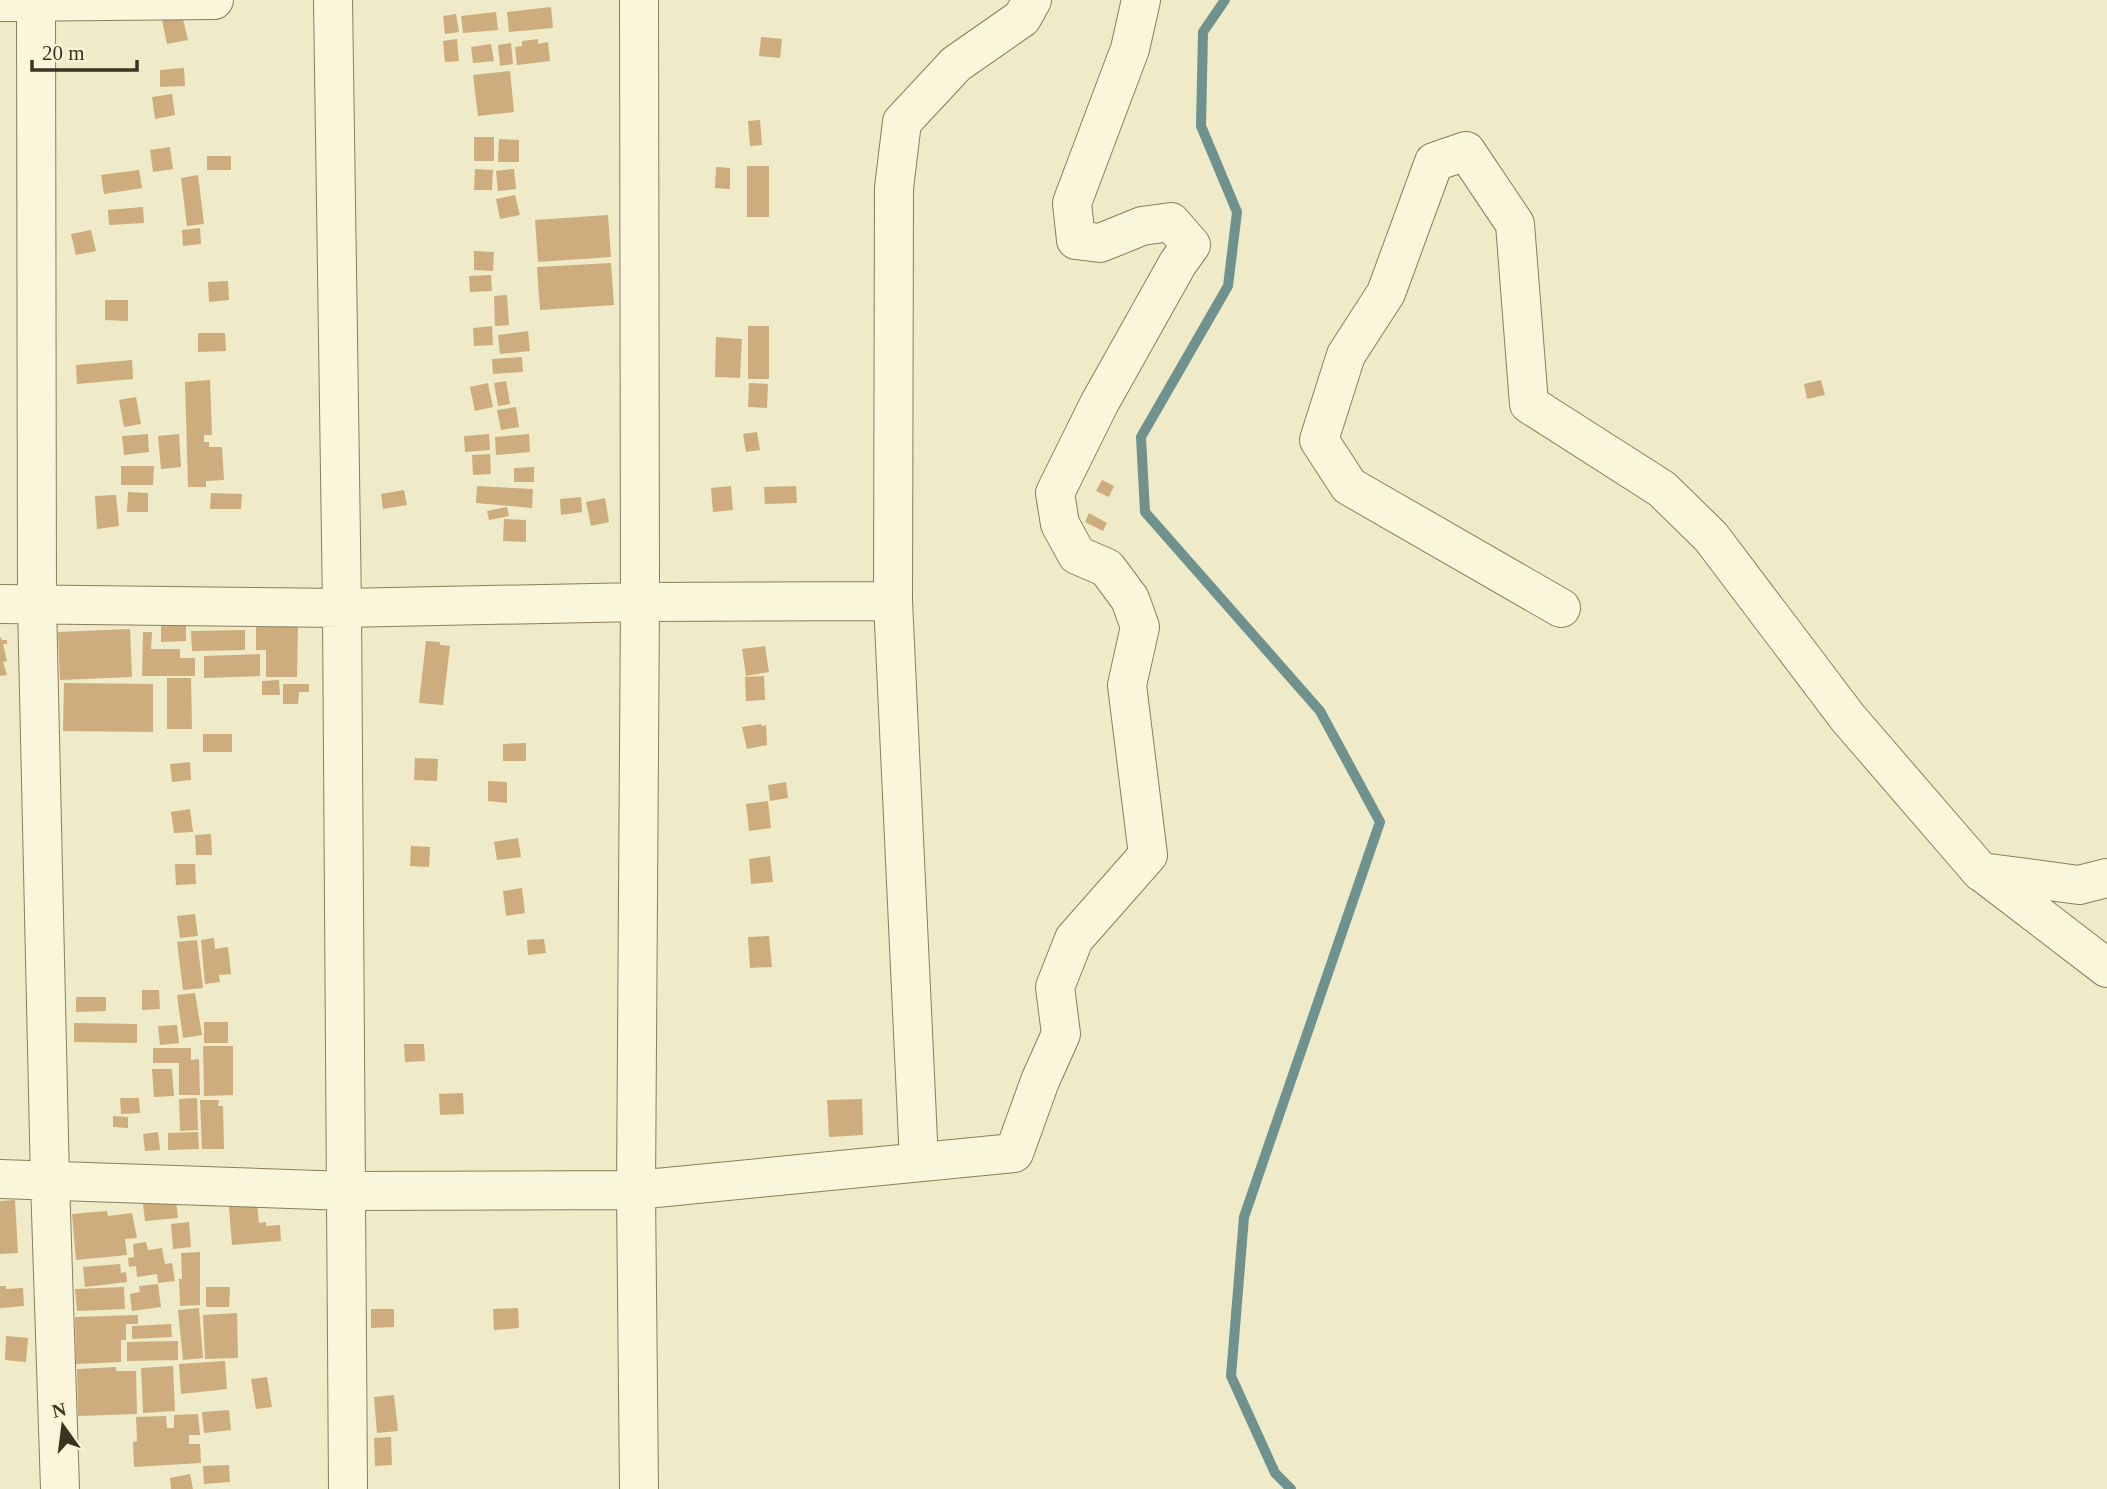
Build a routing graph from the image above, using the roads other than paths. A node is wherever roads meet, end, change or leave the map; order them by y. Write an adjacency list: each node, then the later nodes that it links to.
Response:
1 (214, 0): 6 (street)
2 (333, 0): 10 (street)
3 (639, 0): 8 (street)
4 (1032, 0): 7 (street)
5 (1141, 0): 15 (street)
6 (24, 2): 9 (street)
7 (893, 601): 8 (street); 15 (street)
8 (640, 602): 10 (street); 18 (street)
9 (19, 604): 10 (street); 17 (street)
10 (342, 608): 19 (street)
11 (1561, 608): 12 (street)
12 (1981, 872): 13 (street); 14 (street)
13 (2107, 878)
14 (2107, 968)
15 (919, 1162): 18 (street)
16 (0, 1179): 17 (street)
17 (50, 1181): 19 (street); 20 (street)
18 (636, 1190): 19 (street); 22 (street)
19 (347, 1191): 21 (street)
20 (60, 1489)
21 (348, 1489)
22 (639, 1489)

